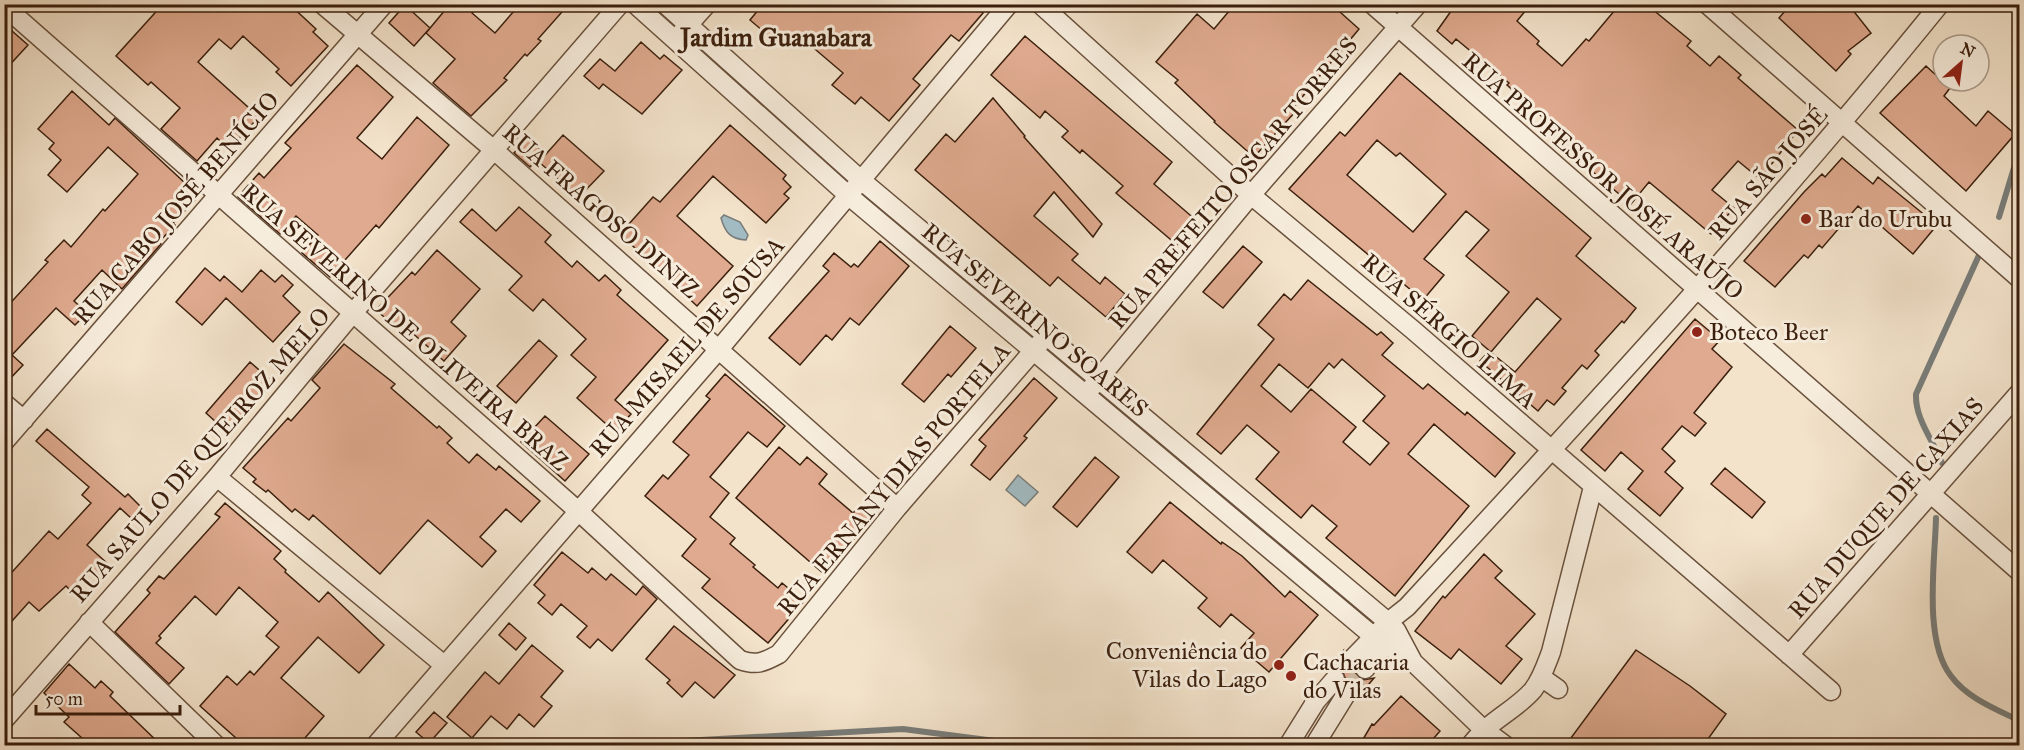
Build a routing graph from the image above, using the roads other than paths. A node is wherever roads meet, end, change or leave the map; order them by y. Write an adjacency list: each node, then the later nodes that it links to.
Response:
1 (322, 4): 16 (street, RUA FRAGOSO DINIZ)
2 (384, 4): 16 (street, RUA CABO JOSÉ BENÍCIO)
3 (620, 4): 19 (street, RUA SAULO DE QUEIROZ MELO)
4 (635, 4): 17 (street, RUA SEVERINO SOARES)
5 (665, 4): 14 (street, RUA SEVERINO SOARES)
6 (707, 4): 14 (street)
7 (1009, 4): 20 (street, RUA MISAEL DE SOUSA)
8 (1040, 4): 21 (street, RUA SÉRGIO LIMA)
9 (1372, 4): 15 (street, RUA PROFESSOR JOSÉ ARAÚJO)
10 (1418, 4): 15 (street, RUA PREFEITO OSCAR TORRES)
11 (1707, 4): 18 (street)
12 (1940, 4): 18 (street, RUA SÃO JOSÉ)
13 (4, 6): 22 (street, RUA SEVERINO DE OLIVEIRA BRAZ)
14 (688, 25): 17 (street); 20 (street, RUA SEVERINO SOARES)
15 (1398, 27): 21 (street, RUA PREFEITO OSCAR TORRES); 25 (street, RUA PROFESSOR JOSÉ ARAÚJO)
16 (358, 35): 19 (street, RUA FRAGOSO DINIZ); 22 (street, RUA CABO JOSÉ BENÍCIO)
17 (676, 40): 23 (street, RUA SEVERINO SOARES)
18 (1843, 124): 24 (street); 25 (street, RUA SÃO JOSÉ)
19 (494, 150): 26 (street, RUA SAULO DE QUEIROZ MELO); 28 (street, RUA FRAGOSO DINIZ)
20 (861, 180): 23 (street, RUA MISAEL DE SOUSA); 27 (street, RUA SEVERINO SOARES)
21 (1251, 195): 30 (street, RUA PREFEITO OSCAR TORRES); 36 (street, RUA SÉRGIO LIMA)
22 (218, 196): 26 (street, RUA SEVERINO DE OLIVEIRA BRAZ); 34 (street, RUA CABO JOSÉ BENÍCIO)
23 (849, 196): 28 (street, RUA MISAEL DE SOUSA); 29 (street, RUA SEVERINO SOARES)
24 (2019, 279)
25 (1697, 290): 36 (street, RUA SÃO JOSÉ); 39 (street, RUA PROFESSOR JOSÉ ARAÚJO)
26 (352, 314): 37 (street, RUA SAULO DE QUEIROZ MELO); 41 (street, RUA SEVERINO DE OLIVEIRA BRAZ)
27 (1047, 335): 29 (street, RUA ERNANY DIAS PORTELA); 30 (street, RUA SEVERINO SOARES)
28 (720, 348): 40 (street, RUA FRAGOSO DINIZ); 41 (street, RUA MISAEL DE SOUSA)
29 (1034, 351): 32 (street, RUA SEVERINO SOARES); 40 (street, RUA ERNANY DIAS PORTELA)
30 (1099, 379): 32 (street, RUA PREFEITO OSCAR TORRES); 44 (street, RUA SEVERINO SOARES)
31 (2019, 392): 39 (street, RUA DUQUE DE CAXIAS)
32 (1086, 394): 45 (street, RUA SEVERINO SOARES)
33 (4, 403): 34 (street)
34 (24, 420): 35 (street, RUA CABO JOSÉ BENÍCIO)
35 (4, 442)
36 (1551, 450): 38 (street, RUA SÉRGIO LIMA); 44 (street, RUA SÃO JOSÉ)
37 (217, 477): 43 (street, RUA SAULO DE QUEIROZ MELO); 50 (street)
38 (1593, 486): 47 (street, RUA SÉRGIO LIMA); 51 (street)
39 (1930, 494): 42 (street, RUA PROFESSOR JOSÉ ARAÚJO); 47 (street, RUA DUQUE DE CAXIAS)
40 (897, 508): 46 (street, RUA ERNANY DIAS PORTELA)
41 (577, 510): 46 (street, RUA SEVERINO DE OLIVEIRA BRAZ); 50 (street, RUA MISAEL DE SOUSA)
42 (2019, 572)
43 (89, 622): 54 (street, RUA SAULO DE QUEIROZ MELO); 56 (street)
44 (1392, 626): 45 (street); 48 (street, RUA SEVERINO SOARES)
45 (1378, 641): 48 (street, RUA SEVERINO SOARES); 49 (street)
46 (779, 654)
47 (1789, 655): 53 (street, RUA SÉRGIO LIMA)
48 (1413, 662): 55 (street, RUA SEVERINO SOARES)
49 (1359, 664)
50 (444, 665): 57 (street, RUA MISAEL DE SOUSA)
51 (1541, 677): 52 (street); 55 (street)
52 (1558, 689)
53 (1831, 691)
54 (4, 720)
55 (1483, 729): 60 (street); 61 (street, RUA SEVERINO SOARES)
56 (217, 746)
57 (375, 746)
58 (1288, 746): 59 (street)
59 (1314, 746)
60 (1470, 746)
61 (1506, 746)

